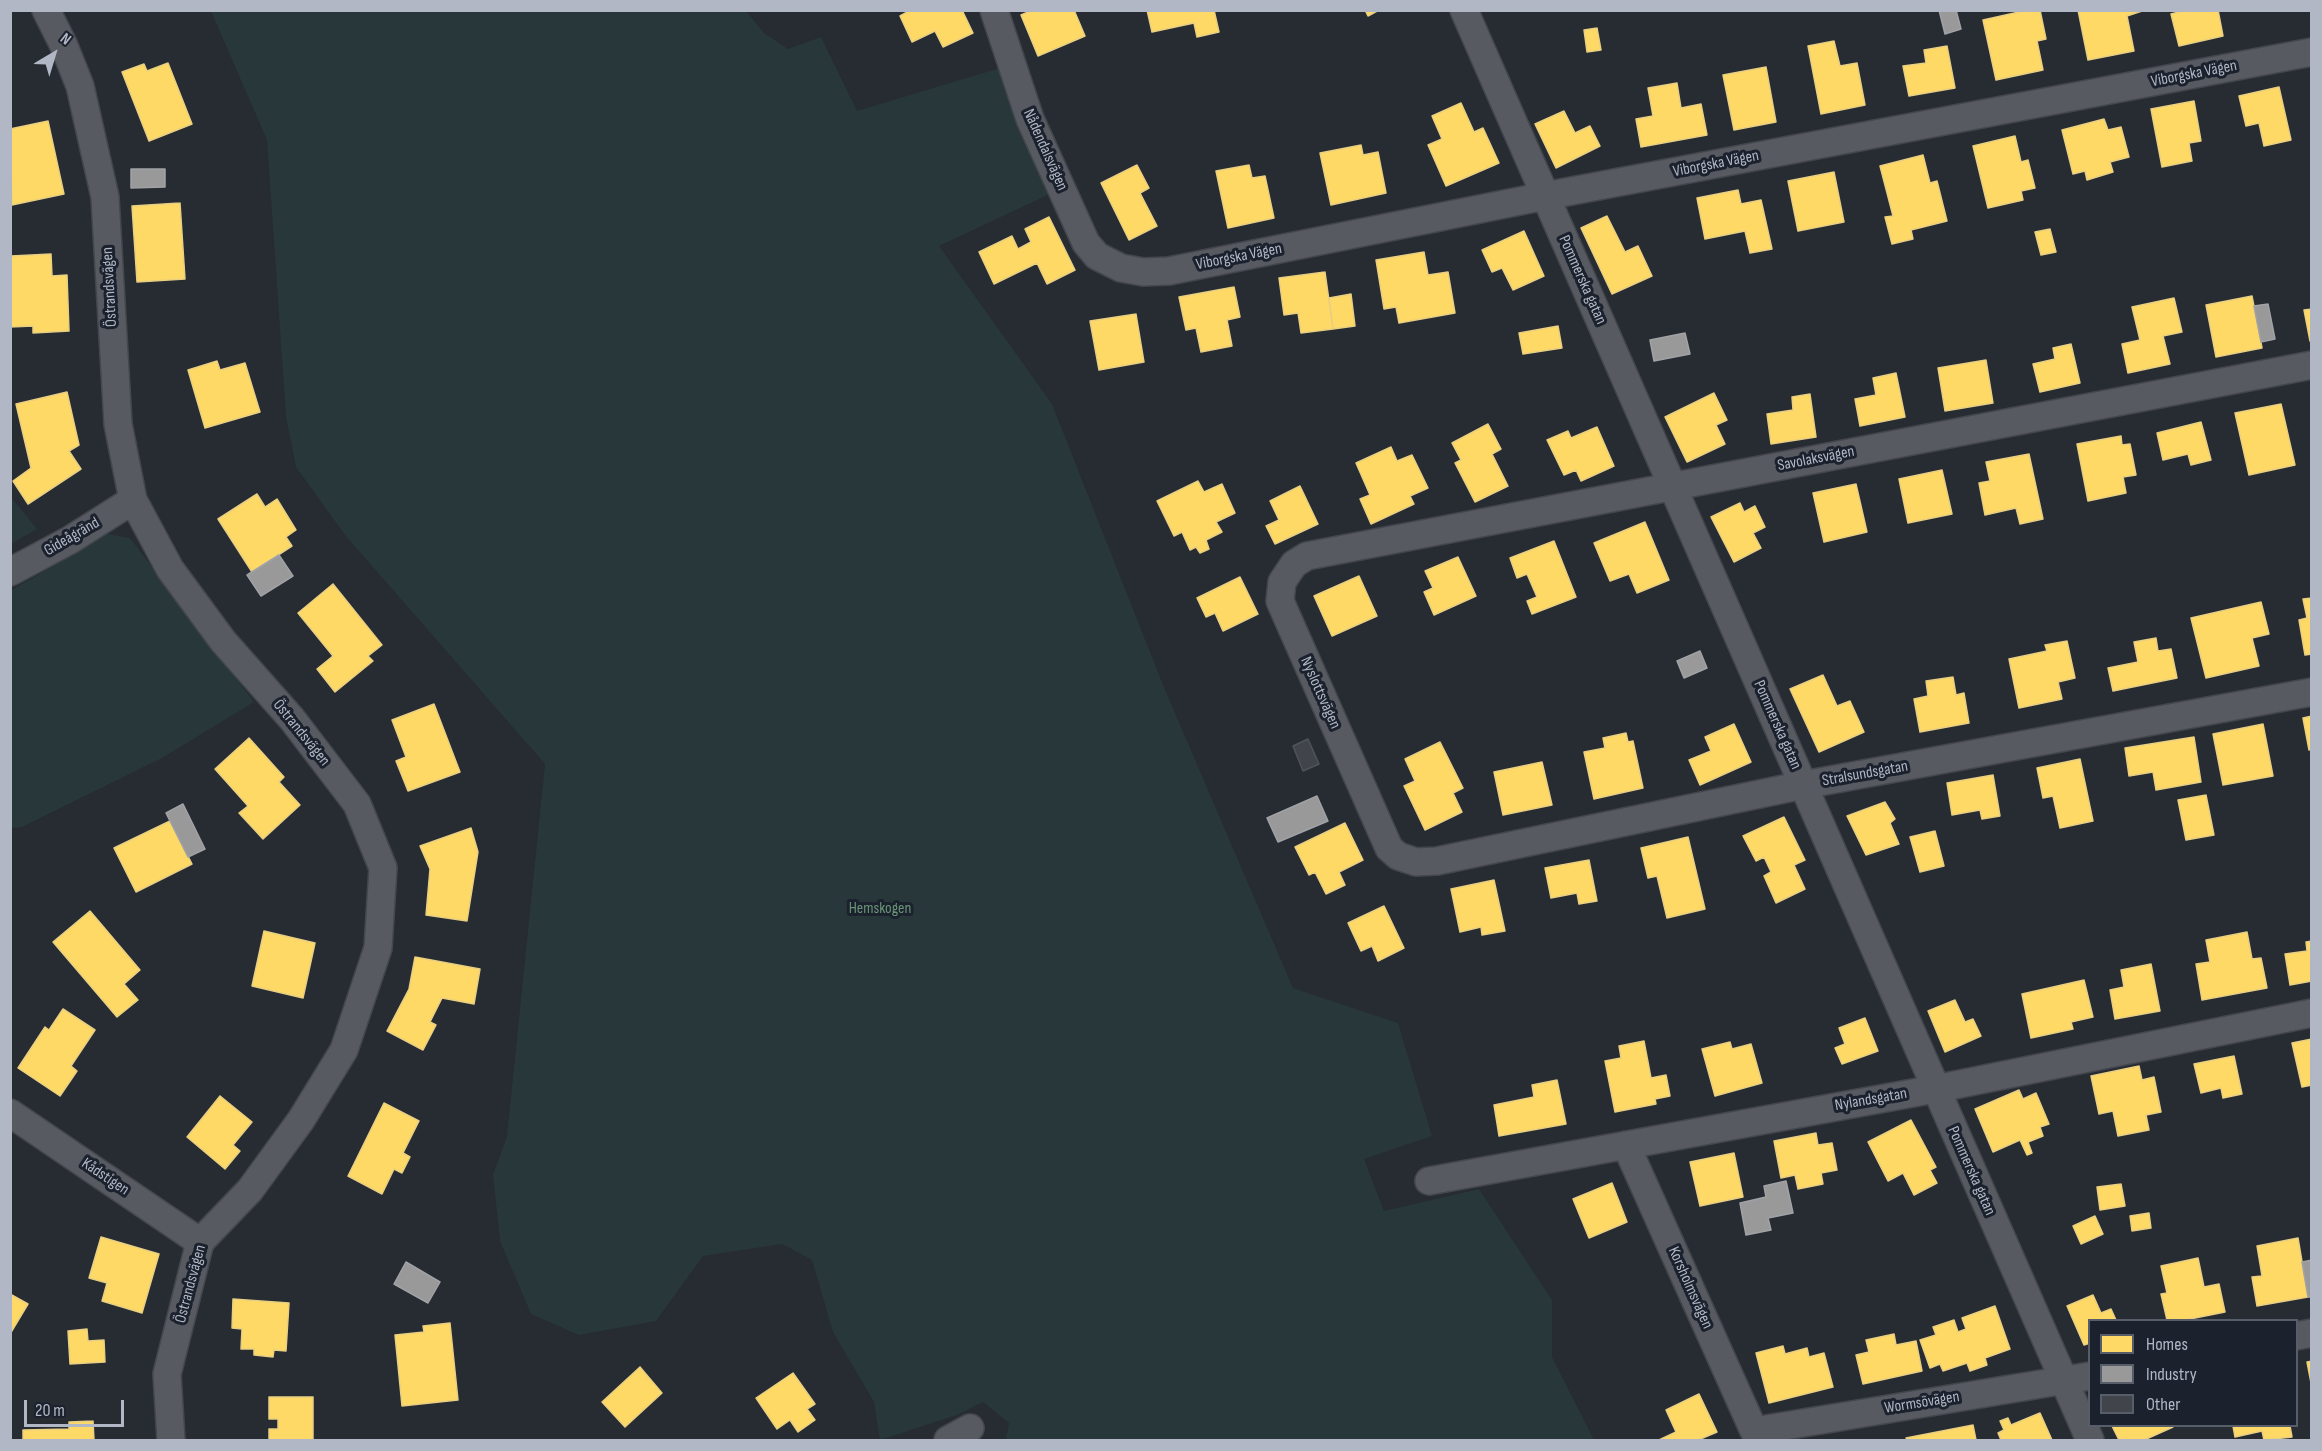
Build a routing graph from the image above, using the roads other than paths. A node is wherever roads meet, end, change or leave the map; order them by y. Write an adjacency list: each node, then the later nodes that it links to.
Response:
1 (46, 10): 9 (street, Östrandsvägen)
2 (1464, 10): 5 (street, Pommerska gatan)
3 (994, 12): 6 (street, Nådendalsvägen)
4 (2312, 52): 5 (street, Viborgska Vägen)
5 (1545, 196): 6 (street, Viborgska Vägen); 8 (street, Pommerska gatan)
6 (1121, 268)
7 (2312, 365): 8 (street, Savolaksvägen)
8 (1672, 487): 10 (street, Savolaksvägen); 13 (street, Pommerska gatan)
9 (133, 500): 11 (street, Gideågränd); 20 (street, Östrandsvägen)
10 (1320, 556): 14 (street, Nyslottsvägen)
11 (10, 572)
12 (2312, 692): 13 (street, Stralsundsgatan)
13 (1803, 785): 14 (street, Stralsundsgatan); 16 (street, Pommerska gatan)
14 (1389, 848)
15 (2312, 1013): 16 (street, Nylandsgatan)
16 (1935, 1089): 18 (street, Nylandsgatan); 22 (street, Pommerska gatan)
17 (10, 1113): 20 (street, Kådstigen)
18 (1626, 1145): 19 (street, Nylandsgatan); 23 (street, Korsholmsvägen)
19 (1429, 1181)
20 (200, 1242): 24 (street, Östrandsvägen)
21 (2088, 1376): 22 (street, Wormsövägen)
22 (2063, 1381): 23 (street, Wormsövägen); 25 (street, Pommerska gatan)
23 (1754, 1431)
24 (171, 1440)
25 (2090, 1440)

